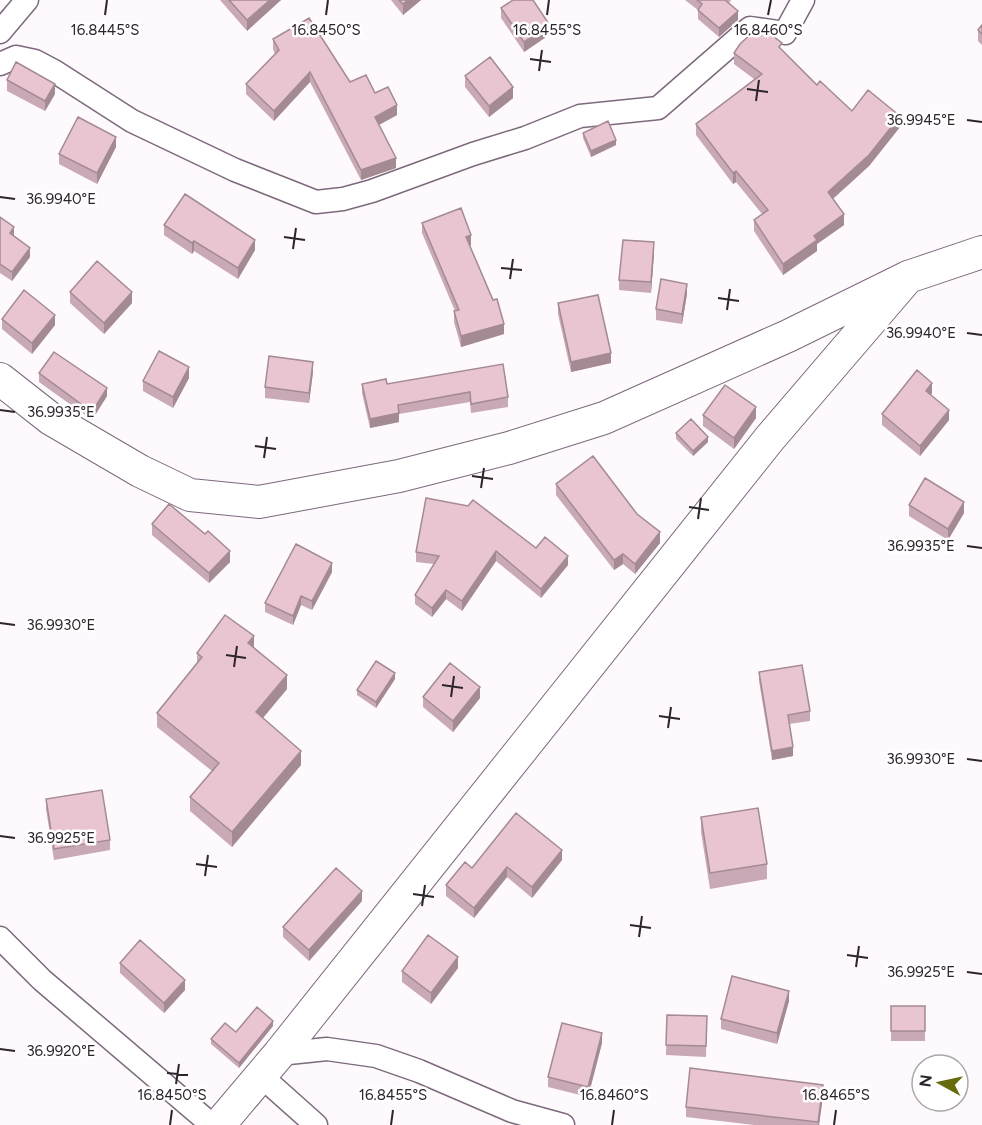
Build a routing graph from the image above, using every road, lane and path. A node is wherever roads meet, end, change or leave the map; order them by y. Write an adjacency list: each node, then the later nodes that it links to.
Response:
1 (27, 0): 3 (street)
2 (803, 0): 4 (street)
3 (0, 32)
4 (0, 64)
5 (982, 252): 6 (street)
6 (908, 277): 7 (street); 9 (street)
7 (0, 379)
8 (0, 938): 10 (street)
9 (270, 1064): 11 (street); 12 (street); 13 (street)
10 (212, 1125)
11 (219, 1125)
12 (316, 1125)
13 (563, 1125)

